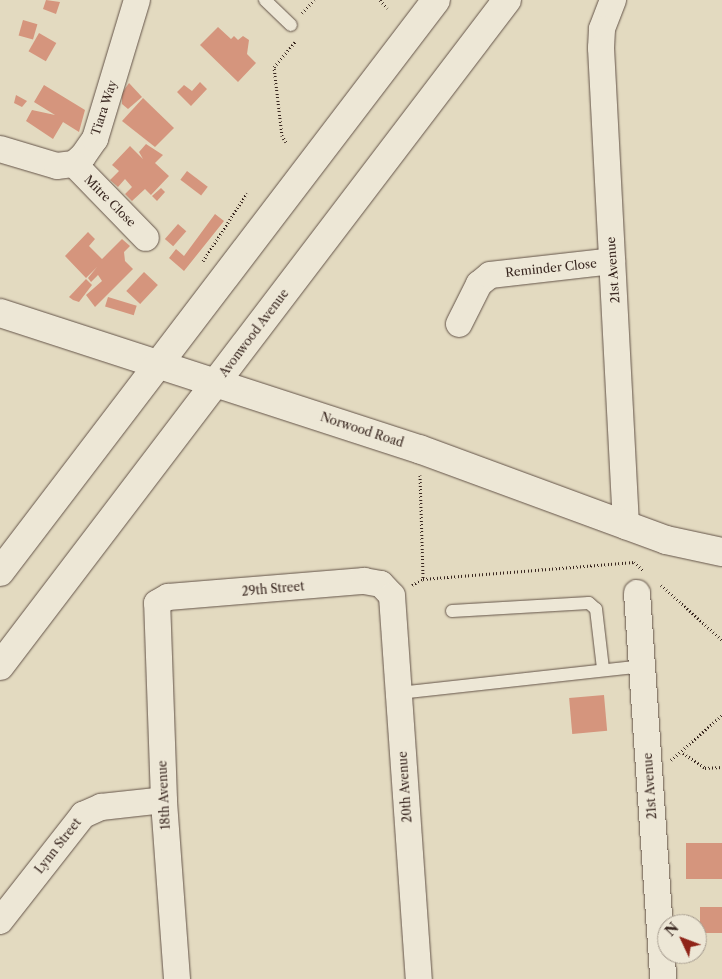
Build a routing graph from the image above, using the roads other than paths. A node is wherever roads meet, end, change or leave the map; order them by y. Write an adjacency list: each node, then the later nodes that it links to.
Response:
1 (137, 0): 8 (street, Tiara Way)
2 (265, 0): 6 (lane)
3 (436, 0): 13 (main road)
4 (508, 0): 14 (main road, Avonwood Avenue)
5 (610, 7): 10 (street, 21st Avenue)
6 (291, 25)
7 (0, 149): 8 (street)
8 (74, 164): 9 (street, Mitre Close)
9 (146, 238)
10 (612, 262): 12 (street, Reminder Close); 15 (street, 21st Avenue)
11 (0, 312): 13 (main road, Norwood Road)
12 (459, 324)
13 (159, 362): 14 (main road, Norwood Road); 17 (main road)
14 (216, 382): 15 (main road, Norwood Road); 22 (main road, Avonwood Avenue)
15 (626, 526): 16 (main road, Norwood Road)
16 (722, 552)
17 (0, 572)
18 (647, 582): 23 (street, 21st Avenue)
19 (392, 596): 20 (street, 29th Street); 25 (street, 20th Avenue)
20 (156, 610): 26 (street, 18th Avenue)
21 (452, 611): 24 (lane)
22 (0, 666)
23 (642, 666): 24 (lane); 30 (street, 21st Avenue)
24 (603, 669): 25 (lane)
25 (399, 693): 29 (street, 20th Avenue)
26 (164, 800): 27 (street, Lynn Street); 28 (street, 18th Avenue)
27 (0, 921)
28 (177, 979)
29 (418, 979)
30 (662, 979)

